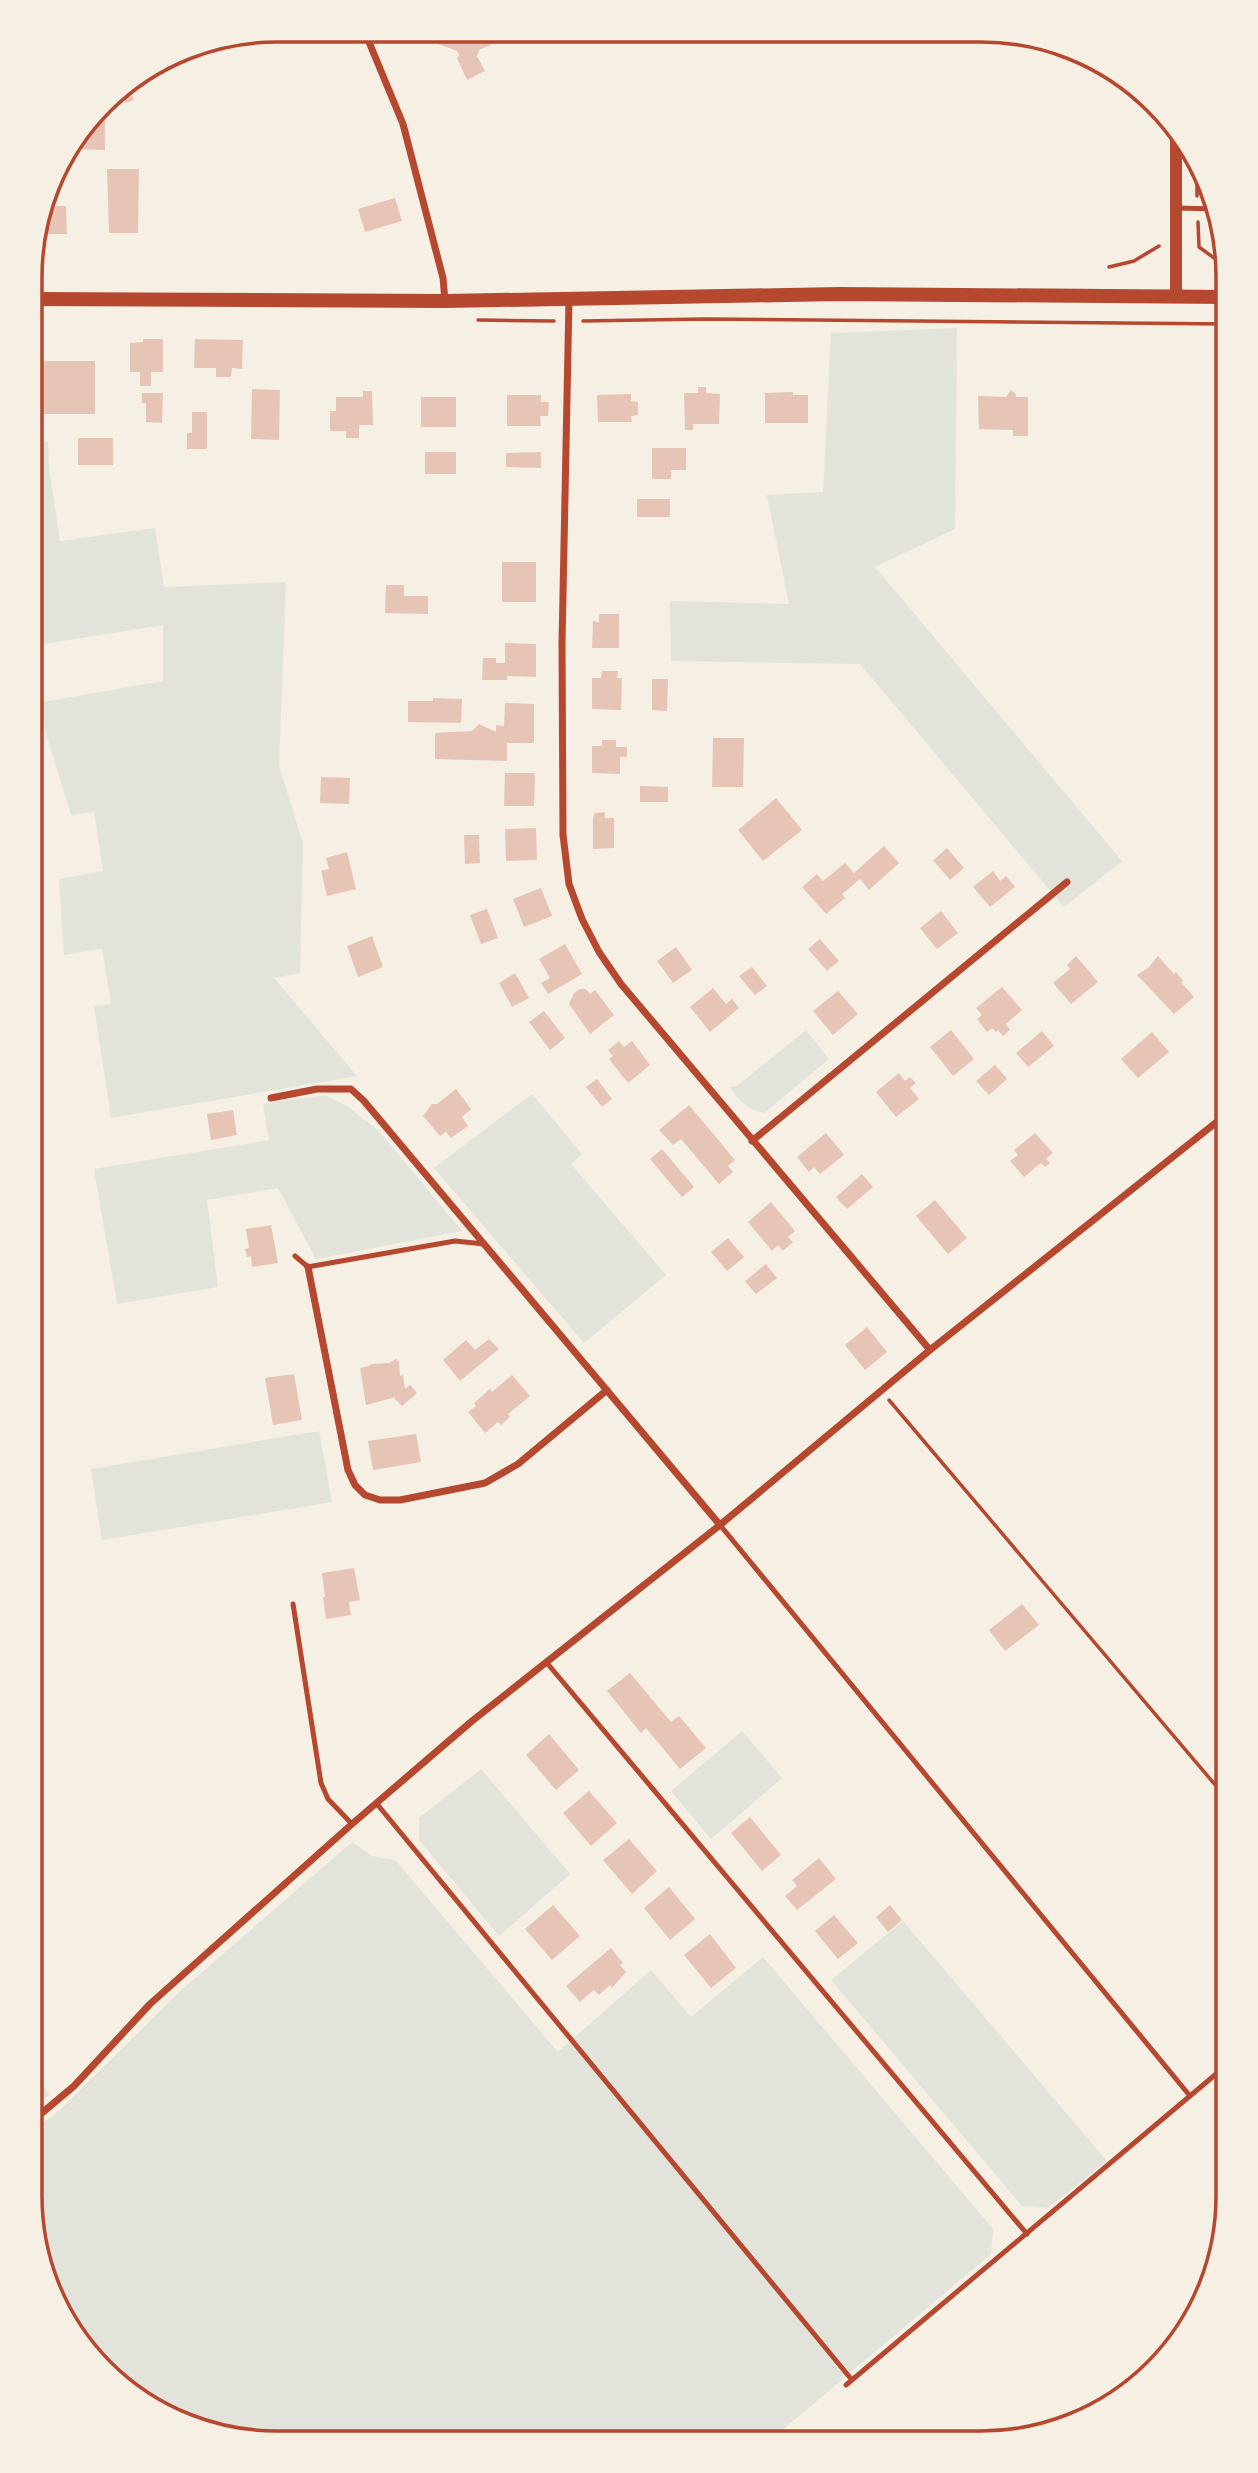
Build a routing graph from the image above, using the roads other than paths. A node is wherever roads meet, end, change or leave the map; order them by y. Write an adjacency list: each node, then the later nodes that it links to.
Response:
1 (369, 42): 9 (street)
2 (1176, 146): 3 (street)
3 (1176, 208): 4 (lane); 5 (street)
4 (1206, 209)
5 (1176, 296): 6 (main road); 8 (main road)
6 (1216, 297)
7 (42, 299): 9 (main road)
8 (569, 299): 9 (main road); 13 (street)
9 (445, 301)
10 (1067, 881): 13 (street)
11 (271, 1098): 14 (street)
12 (1216, 1123): 17 (street)
13 (752, 1141): 17 (street)
14 (484, 1244): 16 (lane); 18 (street)
15 (295, 1256): 16 (lane)
16 (309, 1267): 18 (street)
17 (930, 1350): 19 (street)
18 (607, 1390): 19 (street)
19 (720, 1525): 21 (street); 25 (lane)
20 (293, 1604): 23 (lane)
21 (547, 1663): 22 (street); 27 (lane)
22 (377, 1804): 23 (street); 28 (lane)
23 (352, 1824): 26 (street)
24 (1215, 2075): 25 (lane)
25 (1190, 2096): 27 (lane)
26 (42, 2113)
27 (1027, 2234): 28 (lane)
28 (852, 2380): 29 (lane)
29 (846, 2385)

